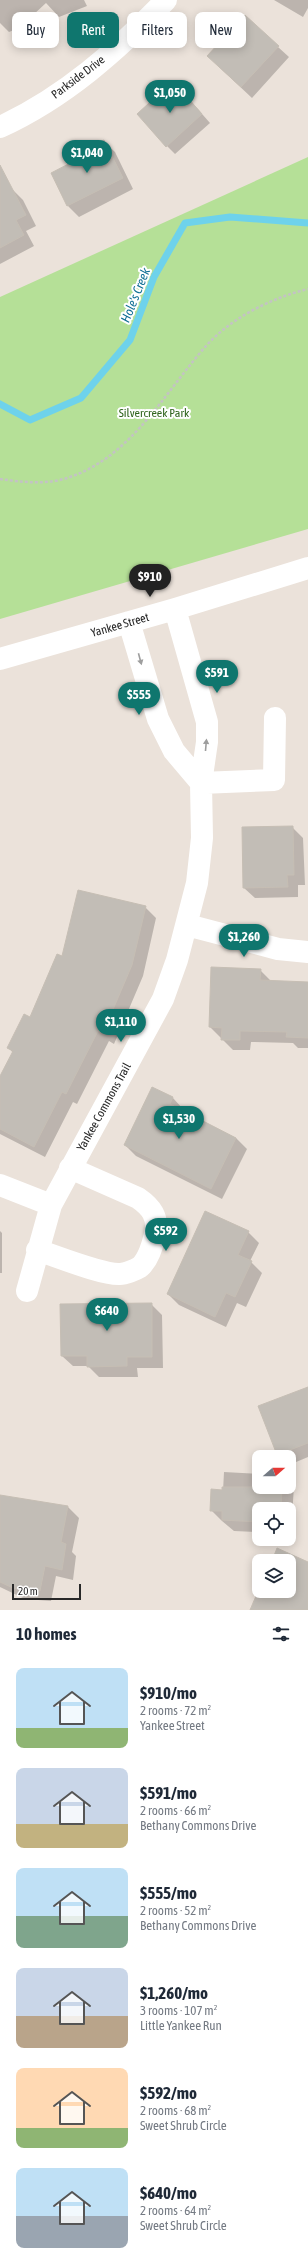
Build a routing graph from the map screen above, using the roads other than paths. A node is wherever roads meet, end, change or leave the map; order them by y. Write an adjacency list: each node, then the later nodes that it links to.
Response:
1 (166, 0): 2 (street, Parkside Drive)
2 (0, 127)
3 (308, 568): 4 (street, Yankee Street)
4 (175, 609): 5 (street, Yankee Street); 8 (street, Yankee Commons Trail, one-way to 4)
5 (129, 622): 6 (street, Yankee Street); 8 (street, one-way to 8)
6 (0, 659)
7 (275, 718): 8 (street)
8 (201, 783): 9 (street, Yankee Commons Trail)
9 (187, 925): 10 (street); 11 (street, Yankee Commons Trail)
10 (308, 952)
11 (70, 1168): 13 (street, Yankee Commons Trail); 14 (street)
12 (0, 1185): 13 (street)
13 (51, 1205): 14 (street, Yankee Commons Trail)
14 (37, 1250): 15 (street, Yankee Commons Trail)
15 (27, 1291)

